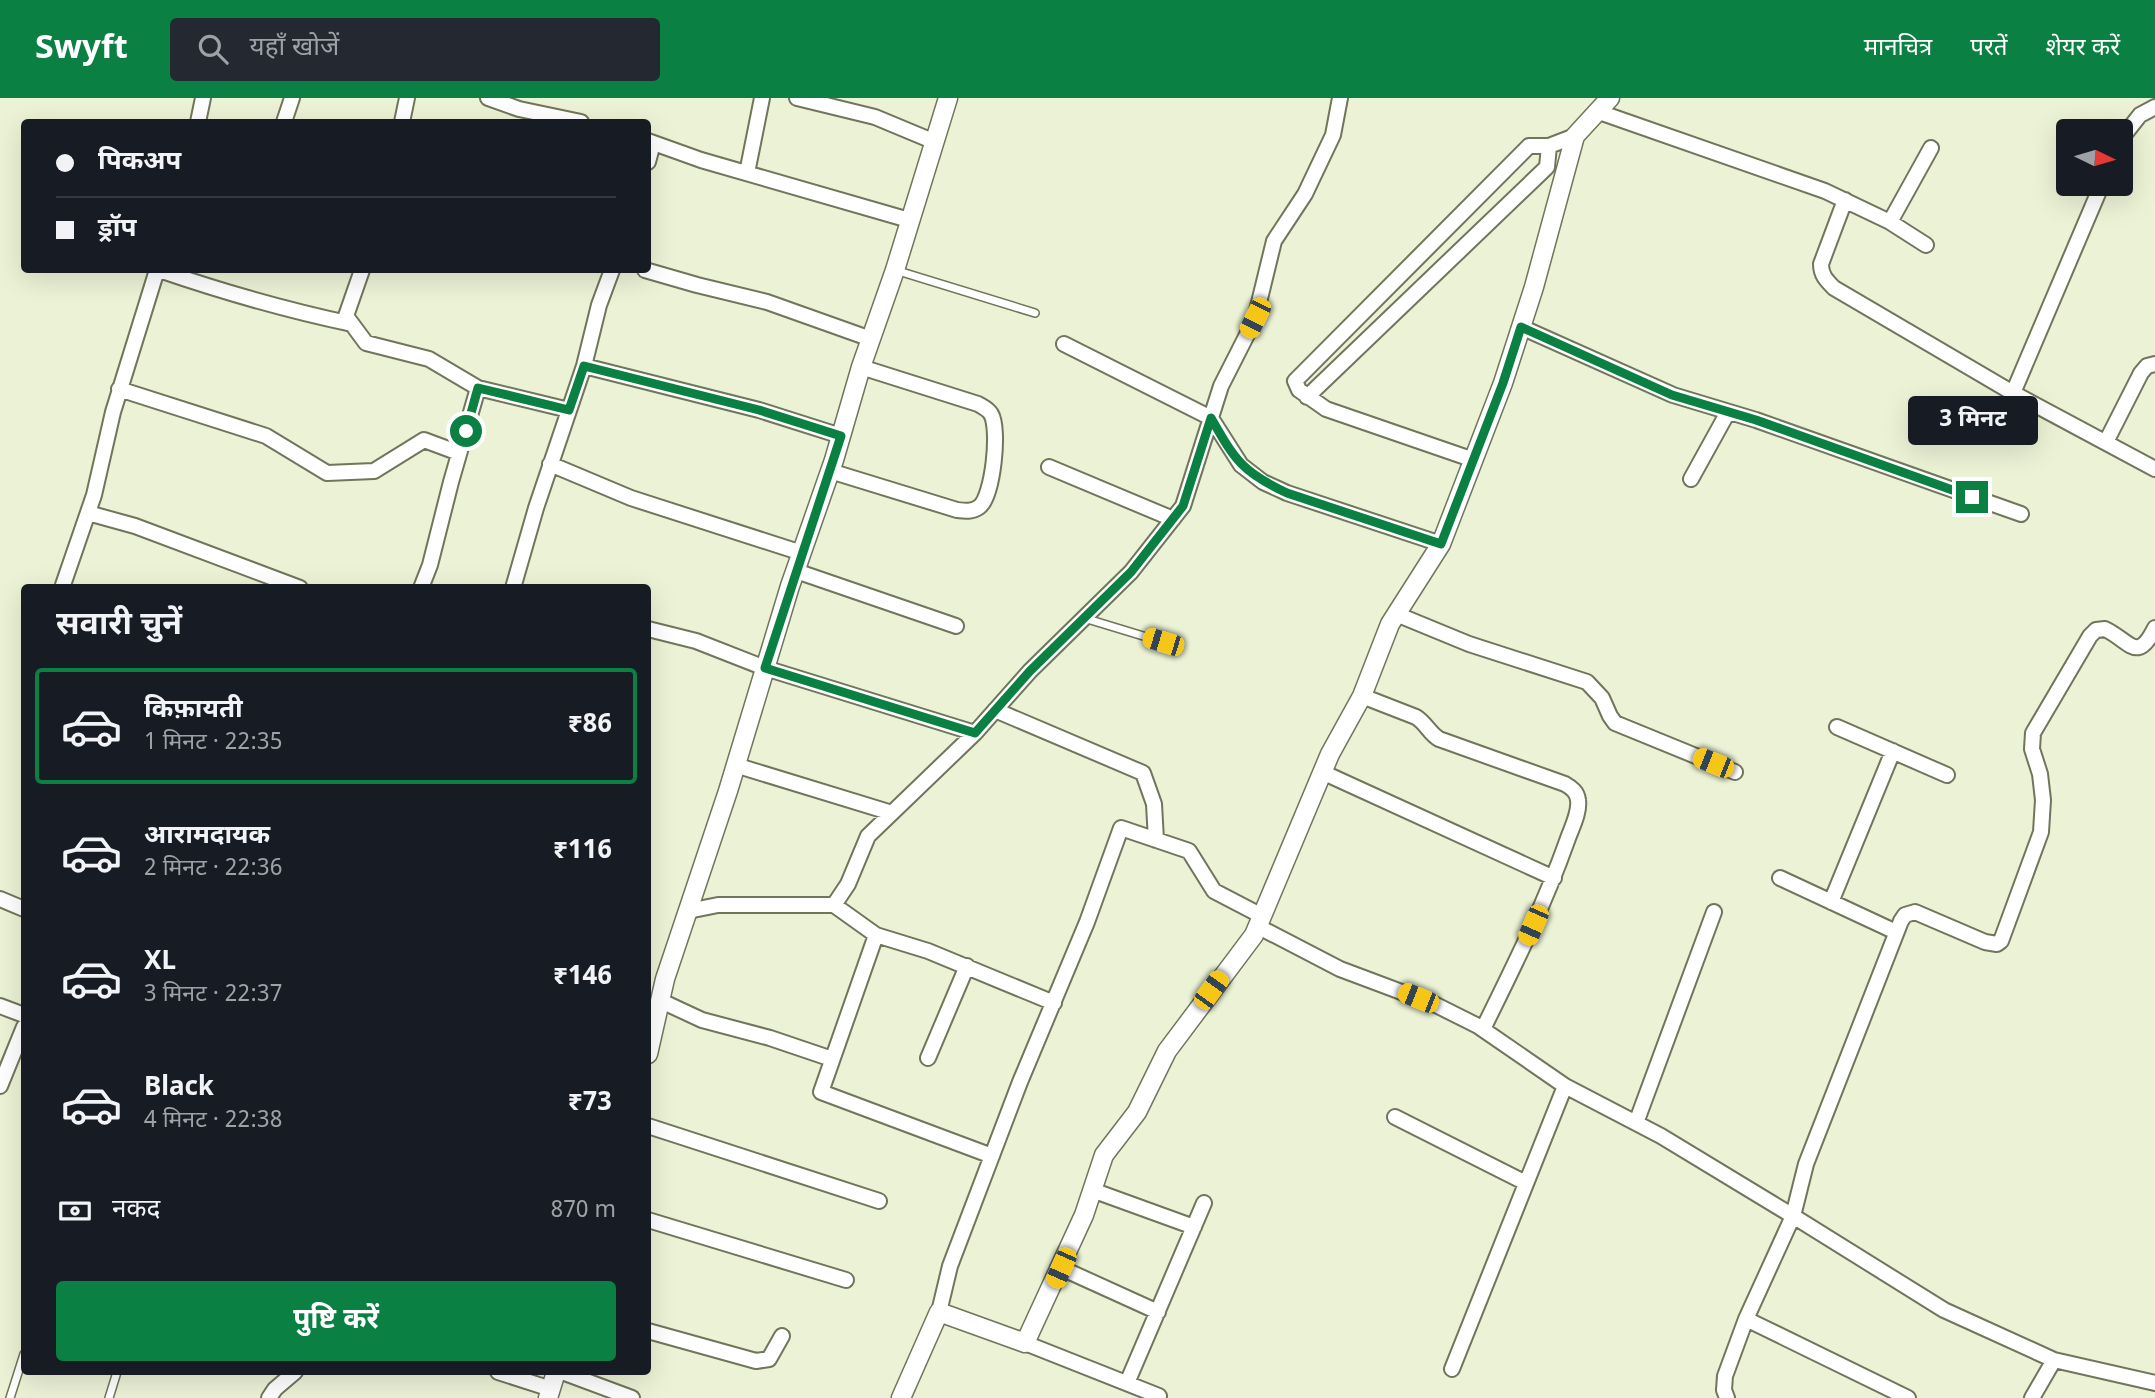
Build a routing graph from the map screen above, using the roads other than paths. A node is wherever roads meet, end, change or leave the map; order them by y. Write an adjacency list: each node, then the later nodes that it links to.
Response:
1 (203, 98): 11 (street)
2 (292, 98): 12 (street)
3 (407, 98): 13 (street)
4 (488, 98): 14 (street)
5 (762, 98): 21 (street)
6 (797, 98): 18 (street)
7 (948, 98): 18 (street)
8 (1340, 98): 49 (street)
9 (1605, 102): 16 (street); 23 (street)
10 (2155, 107): 15 (street)
11 (199, 119)
12 (285, 119)
13 (403, 119)
14 (567, 119)
15 (2133, 124)
16 (1575, 136): 19 (street); 37 (street)
17 (651, 142): 21 (street)
18 (935, 142): 24 (street)
19 (1549, 146): 27 (street); 34 (street)
20 (1931, 148): 25 (street)
21 (747, 173): 24 (street)
22 (2097, 196): 45 (street)
23 (1845, 200): 25 (street); 45 (street)
24 (909, 220): 28 (street)
25 (1890, 222): 26 (street)
26 (1926, 245)
27 (1413, 261): 34 (street); 46 (street)
28 (895, 270): 35 (lane); 38 (street)
29 (651, 272): 38 (street)
30 (157, 273): 44 (street)
31 (167, 273): 36 (street)
32 (361, 273): 36 (street)
33 (611, 273): 41 (street)
34 (1431, 279): 46 (street)
35 (1035, 313)
36 (352, 324): 43 (street)
37 (1521, 327): 48 (street); 53 (street)
38 (871, 339): 42 (street)
39 (1063, 344): 49 (street)
40 (2155, 364): 51 (street)
41 (584, 366): 47 (street); 50 (street)
42 (861, 367): 50 (street); 57 (street)
43 (478, 388): 47 (street); 52 (street)
44 (120, 389): 52 (street); 59 (street)
45 (2013, 393): 51 (street)
46 (1307, 397): 53 (street)
47 (569, 410): 54 (street)
48 (1728, 412): 58 (street); 60 (street)
49 (1211, 418): 61 (street); 62 (street)
50 (841, 436): 57 (street)
51 (2106, 442): 56 (street)
52 (459, 453): 67 (street)
53 (1474, 460): 62 (street)
54 (550, 464): 63 (street); 68 (street)
55 (1049, 467): 61 (street)
56 (2155, 469)
57 (830, 471): 63 (street)
58 (1691, 479)
59 (88, 513): 65 (street); 66 (street)
60 (2021, 514)
61 (1173, 519): 70 (street)
62 (1441, 544): 69 (street)
63 (802, 553): 64 (street)
64 (796, 571): 71 (street); 75 (street)
65 (63, 584)
66 (289, 584)
67 (423, 584)
68 (514, 584)
69 (1396, 614): 76 (street); 83 (street)
70 (1083, 617): 74 (lane); 77 (street)
71 (956, 625)
72 (2155, 628): 96 (street)
73 (651, 630): 75 (street)
74 (1163, 642)
75 (765, 668): 79 (street); 81 (street)
76 (1362, 696): 82 (street); 87 (street)
77 (995, 710): 79 (street); 86 (street)
78 (1837, 727): 80 (street)
79 (975, 733): 85 (street)
80 (1893, 751): 84 (street); 90 (street)
81 (735, 765): 85 (street); 93 (street)
82 (1322, 772): 87 (street); 95 (street)
83 (1735, 772)
84 (1947, 775)
85 (892, 813): 91 (street)
86 (1156, 840): 95 (street); 100 (street)
87 (1554, 878): 103 (street)
88 (1780, 878): 90 (street)
89 (0, 899): 92 (street)
90 (1831, 902): 96 (street)
91 (834, 905): 93 (street); 97 (street)
92 (21, 908)
93 (688, 911): 99 (street)
94 (1714, 912): 111 (street)
95 (1260, 921): 103 (street); 115 (street)
96 (1896, 932): 118 (street)
97 (876, 935): 98 (street); 107 (street)
98 (967, 966): 100 (street); 106 (street)
99 (659, 1000): 104 (street); 107 (street)
100 (1054, 1003): 113 (street)
101 (0, 1006): 102 (street)
102 (21, 1014)
103 (1483, 1029): 109 (street)
104 (651, 1032)
105 (21, 1034): 108 (street)
106 (928, 1058)
107 (832, 1059): 113 (street)
108 (0, 1086)
109 (1565, 1086): 111 (street); 114 (street)
110 (1395, 1117): 114 (street)
111 (1636, 1122): 118 (street)
112 (651, 1127): 116 (street)
113 (992, 1156): 123 (street)
114 (1526, 1182): 131 (street)
115 (1092, 1190): 120 (street); 121 (street)
116 (880, 1201)
117 (1204, 1203): 120 (street)
118 (1793, 1216): 125 (street); 129 (street)
119 (651, 1221): 122 (street)
120 (1194, 1227): 124 (street)
121 (1061, 1268): 124 (street); 128 (street)
122 (846, 1280)
123 (939, 1312): 128 (street); 144 (street)
124 (1158, 1312): 137 (street)
125 (1746, 1319): 145 (street); 146 (street)
126 (651, 1332): 127 (street)
127 (782, 1336)
128 (1025, 1343): 137 (street)
129 (2053, 1360): 136 (street); 147 (street)
130 (21, 1363): 140 (lane)
131 (1452, 1369)
132 (116, 1375): 141 (lane)
133 (291, 1375): 142 (street)
134 (510, 1375): 138 (street)
135 (570, 1375): 143 (street)
136 (2155, 1383)
137 (1127, 1384): 139 (street)
138 (552, 1386)
139 (1159, 1396)
140 (10, 1398)
141 (110, 1398)
142 (269, 1398)
143 (632, 1398)
144 (901, 1398)
145 (1727, 1398)
146 (1908, 1398)
147 (2032, 1398)

